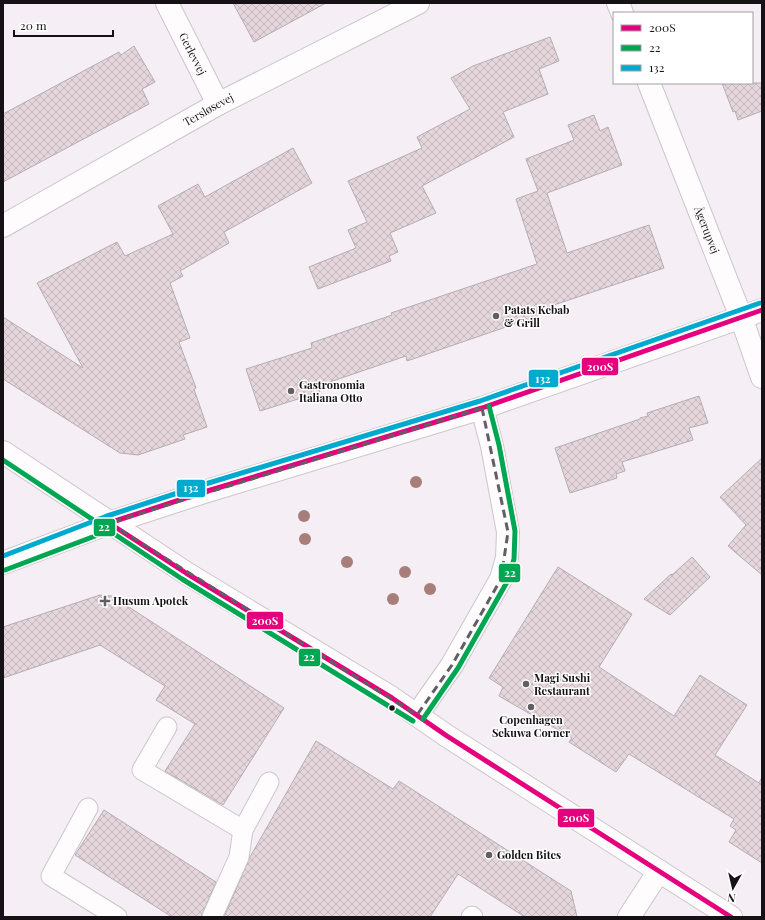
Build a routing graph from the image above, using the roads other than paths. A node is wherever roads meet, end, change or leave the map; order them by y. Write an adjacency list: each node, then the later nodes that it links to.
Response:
1 (167, 3): 4 (street, Gerlevvej)
2 (418, 3): 4 (street, Tersløsevej)
3 (650, 84): 7 (street, Ågerupvej)
4 (218, 104): 5 (street, Tersløsevej)
5 (3, 226)
6 (762, 310): 7 (street)
7 (741, 317): 8 (street, Ågerupvej); 9 (street)
8 (762, 377)
9 (482, 408): 11 (street); 13 (street)
10 (3, 452): 11 (street)
11 (109, 523): 12 (street); 13 (street)
12 (3, 563)
13 (417, 715): 18 (street)
14 (167, 727): 17 (lane)
15 (269, 782): 17 (lane)
16 (88, 808): 19 (lane)
17 (243, 830): 20 (lane)
18 (659, 871): 21 (street); 22 (street)
19 (117, 917)
20 (212, 917)
21 (629, 917)
22 (731, 917)

